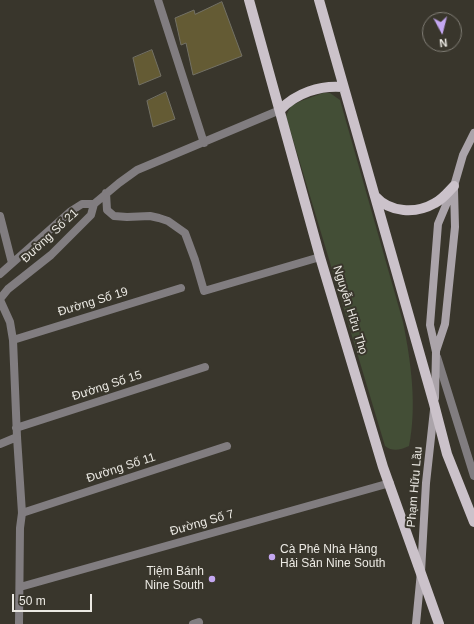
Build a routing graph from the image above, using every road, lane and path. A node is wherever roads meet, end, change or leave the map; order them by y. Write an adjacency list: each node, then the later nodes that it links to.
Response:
1 (158, 0): 7 (street)
2 (249, 0): 5 (main road, Nguyễn Hữu Thọ)
3 (319, 0): 4 (main road)
4 (343, 87): 5 (main road); 10 (main road)
5 (280, 110): 7 (street); 13 (main road, Nguyễn Hữu Thọ)
6 (474, 133): 8 (main road, Phạm Hữu Lầu)
7 (204, 143): 9 (street)
8 (454, 186): 10 (main road); 19 (main road, Phạm Hữu Lầu); 19 (main road, Phạm Hữu Lầu)
9 (106, 193): 11 (street); 13 (street)
10 (374, 194): 21 (main road)
11 (94, 204): 14 (street, Đường Số 21); 17 (street, Đường Số 21)
12 (0, 216): 14 (street)
13 (320, 257): 27 (main road, Nguyễn Hữu Thọ)
14 (12, 263): 15 (street, Đường Số 21)
15 (0, 274)
16 (181, 288): 18 (street, Đường Số 19)
17 (0, 299): 18 (street)
18 (13, 340): 22 (street)
19 (436, 352): 21 (main road, Phạm Hữu Lầu); 26 (street)
20 (205, 367): 22 (street, Đường Số 15)
21 (434, 404): 29 (main road); 30 (main road, Phạm Hữu Lầu)
22 (16, 428): 23 (street)
23 (17, 437): 24 (street); 28 (street)
24 (0, 444)
25 (227, 446): 28 (street, Đường Số 11)
26 (474, 476)
27 (390, 483): 30 (main road, Nguyễn Hữu Thọ); 31 (street, Đường Số 7)
28 (22, 513): 31 (street)
29 (474, 522)
30 (420, 572): 33 (main road, Phạm Hữu Lầu); 34 (main road, Nguyễn Hữu Thọ)
31 (20, 587): 32 (street)
32 (19, 624)
33 (416, 624)
34 (439, 624)

